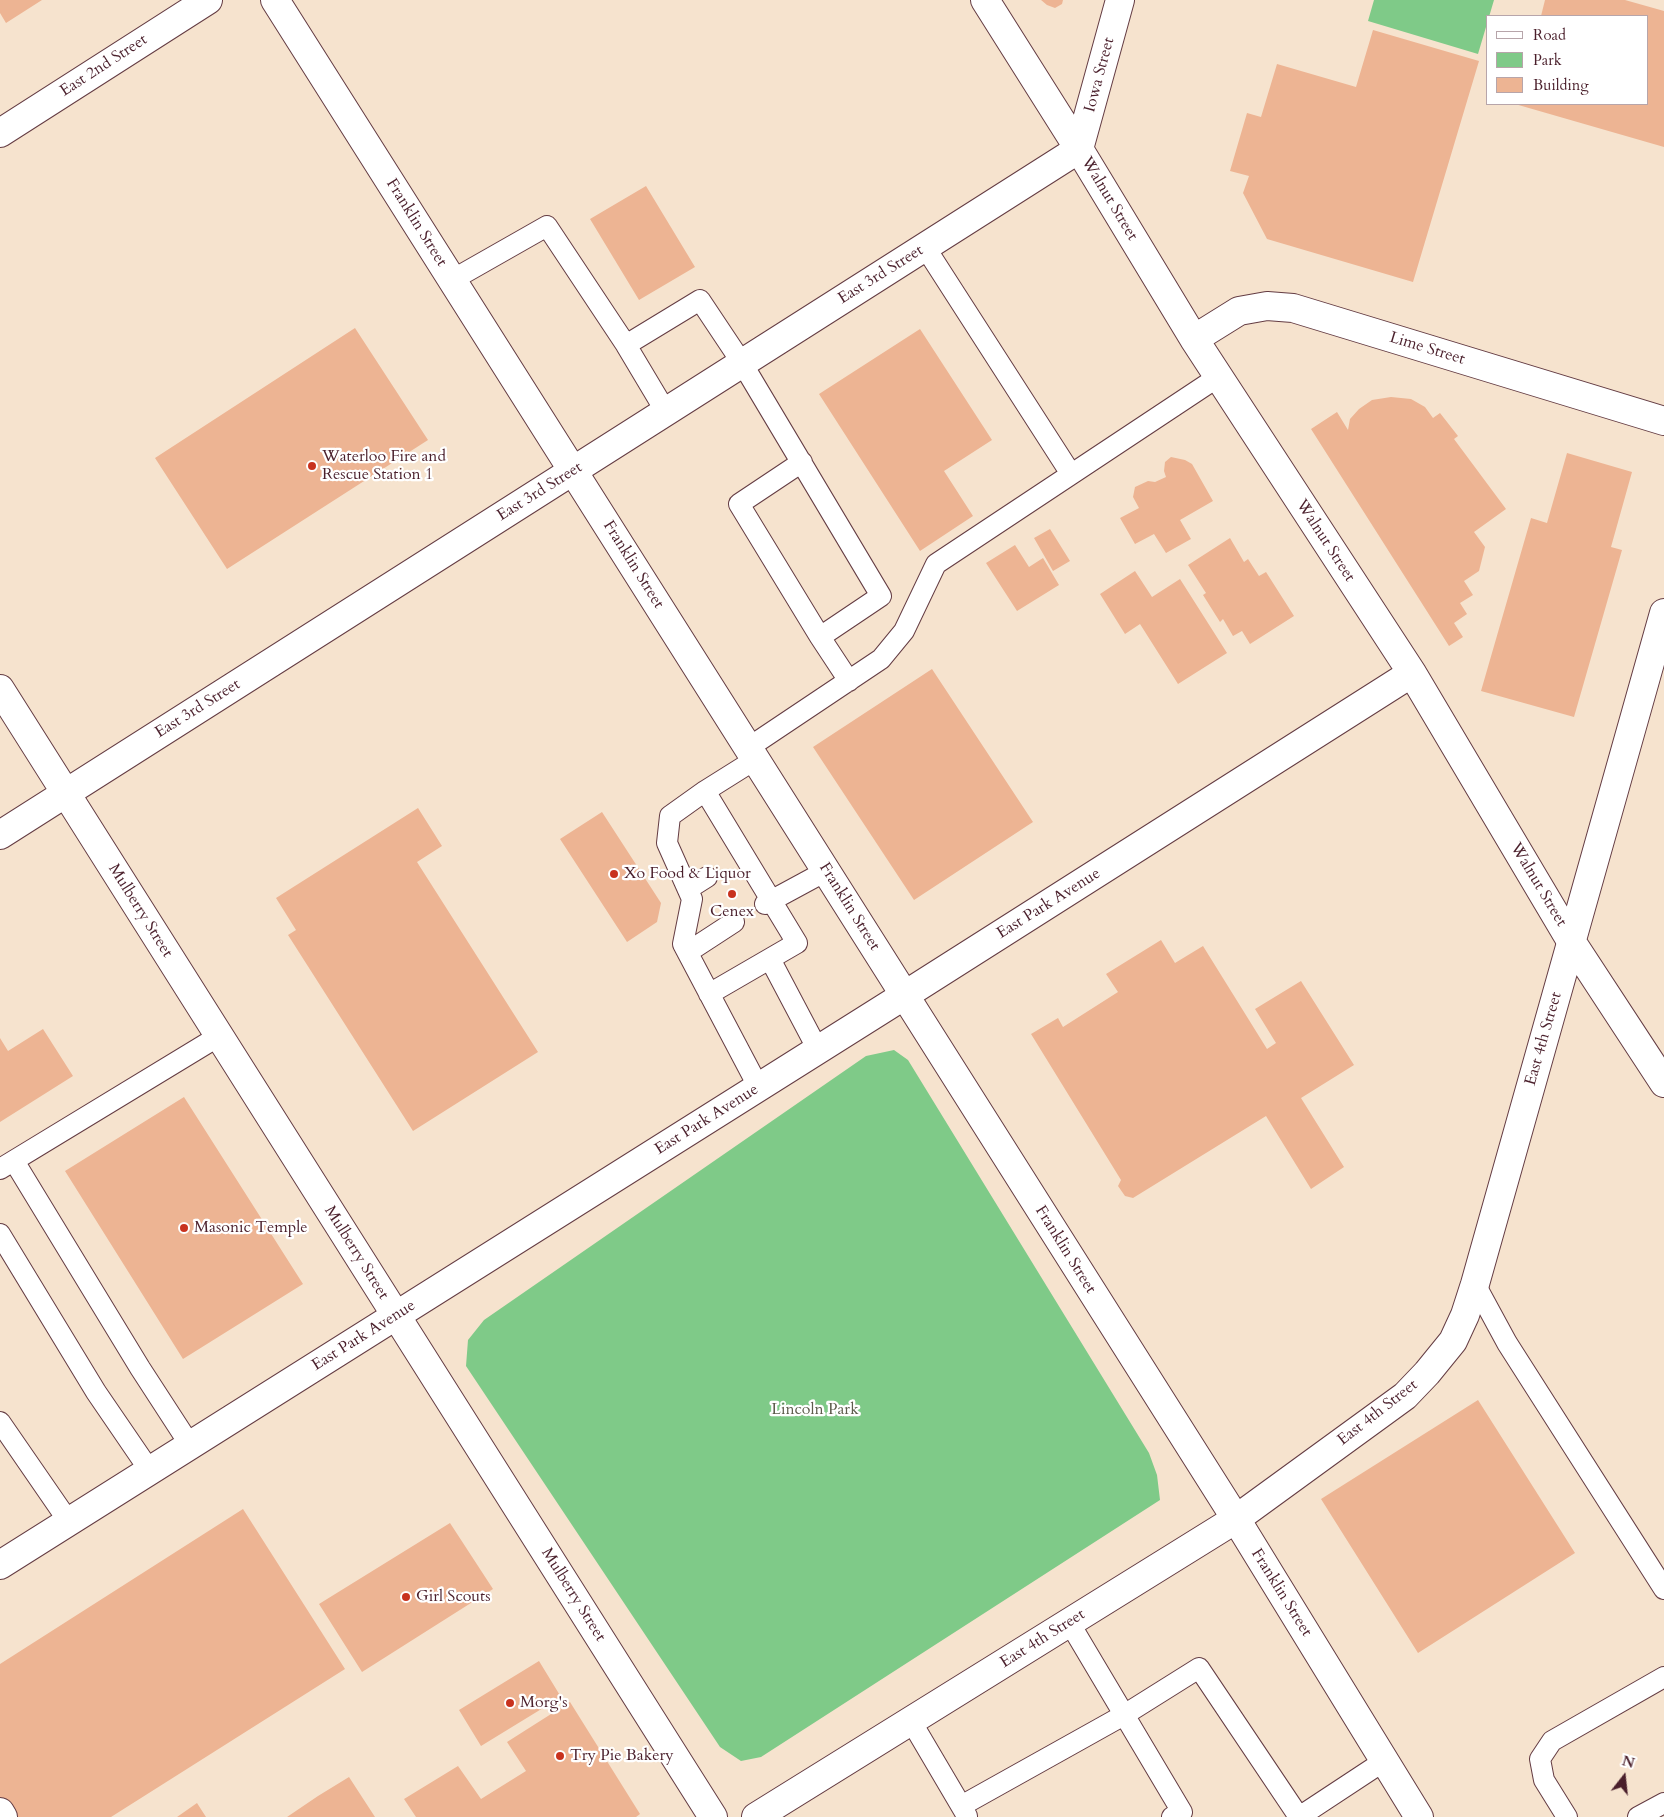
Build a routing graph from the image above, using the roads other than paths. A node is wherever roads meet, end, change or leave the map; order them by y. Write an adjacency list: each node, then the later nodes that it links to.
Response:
1 (208, 0): 5 (street, East 2nd Street)
2 (275, 0): 8 (street, Franklin Street)
3 (985, 0): 6 (street, Walnut Street)
4 (1120, 0): 6 (street, Iowa Street)
5 (0, 133)
6 (1079, 149): 7 (street, East 3rd Street); 9 (street, Walnut Street)
7 (925, 247): 11 (street, East 3rd Street); 17 (lane)
8 (452, 280): 10 (lane); 16 (street, Franklin Street)
9 (1194, 339): 12 (street, Walnut Street); 14 (street, Lime Street)
10 (626, 345): 11 (lane); 13 (lane)
11 (742, 363): 13 (street, East 3rd Street); 15 (lane)
12 (1218, 376): 17 (lane); 20 (street, Walnut Street)
13 (666, 412): 16 (street, East 3rd Street)
14 (1664, 421)
15 (802, 462): 19 (lane); 19 (lane)
16 (573, 471): 23 (street, Franklin Street); 25 (street, East 3rd Street)
17 (1071, 474): 21 (lane)
18 (1664, 613): 32 (street, East 4th Street)
19 (820, 636): 21 (lane)
20 (1412, 673): 32 (street, Walnut Street); 36 (street, East Park Avenue)
21 (849, 681): 23 (lane)
22 (0, 689): 25 (street, Mulberry Street)
23 (752, 754): 24 (lane); 27 (street, Franklin Street)
24 (705, 791): 29 (lane); 30 (lane)
25 (66, 793): 26 (street, East 3rd Street); 37 (street, Mulberry Street)
26 (0, 835)
27 (826, 871): 30 (lane); 36 (street, Franklin Street)
28 (707, 877): 29 (lane)
29 (688, 889): 33 (lane)
30 (768, 902): 34 (lane)
31 (734, 922): 33 (lane)
32 (1571, 941): 39 (street, Walnut Street); 43 (street, East 4th Street)
33 (688, 952): 35 (lane)
34 (770, 958): 35 (lane); 38 (lane)
35 (709, 994): 40 (lane)
36 (905, 995): 38 (street, East Park Avenue); 48 (street, Franklin Street)
37 (219, 1036): 41 (lane); 44 (street, Mulberry Street)
38 (818, 1050): 40 (street, East Park Avenue)
39 (1664, 1083)
40 (759, 1088): 44 (street, East Park Avenue)
41 (7, 1165): 46 (lane)
42 (0, 1234): 47 (lane)
43 (1475, 1284): 48 (street, East 4th Street); 51 (lane)
44 (396, 1316): 46 (street, East Park Avenue); 62 (street, Mulberry Street)
45 (0, 1422): 49 (lane)
46 (190, 1445): 47 (street, East Park Avenue)
47 (150, 1471): 49 (street, East Park Avenue)
48 (1236, 1519): 52 (street, East 4th Street); 56 (street, Franklin Street)
49 (69, 1522): 50 (street, East Park Avenue)
50 (0, 1565)
51 (1664, 1589)
52 (1069, 1622): 54 (lane); 55 (street, East 4th Street)
53 (1664, 1677): 66 (lane)
54 (1124, 1715): 59 (lane); 60 (lane); 64 (lane)
55 (910, 1721): 59 (lane); 63 (street, East 4th Street)
56 (1384, 1761): 64 (lane); 65 (street, Franklin Street)
57 (1664, 1804): 67 (lane)
58 (0, 1812): 61 (street)
59 (964, 1812)
60 (1180, 1815)
61 (3, 1817)
62 (713, 1817)
63 (756, 1817)
64 (1299, 1817)
65 (1419, 1817)
66 (1567, 1817)
67 (1638, 1817)

